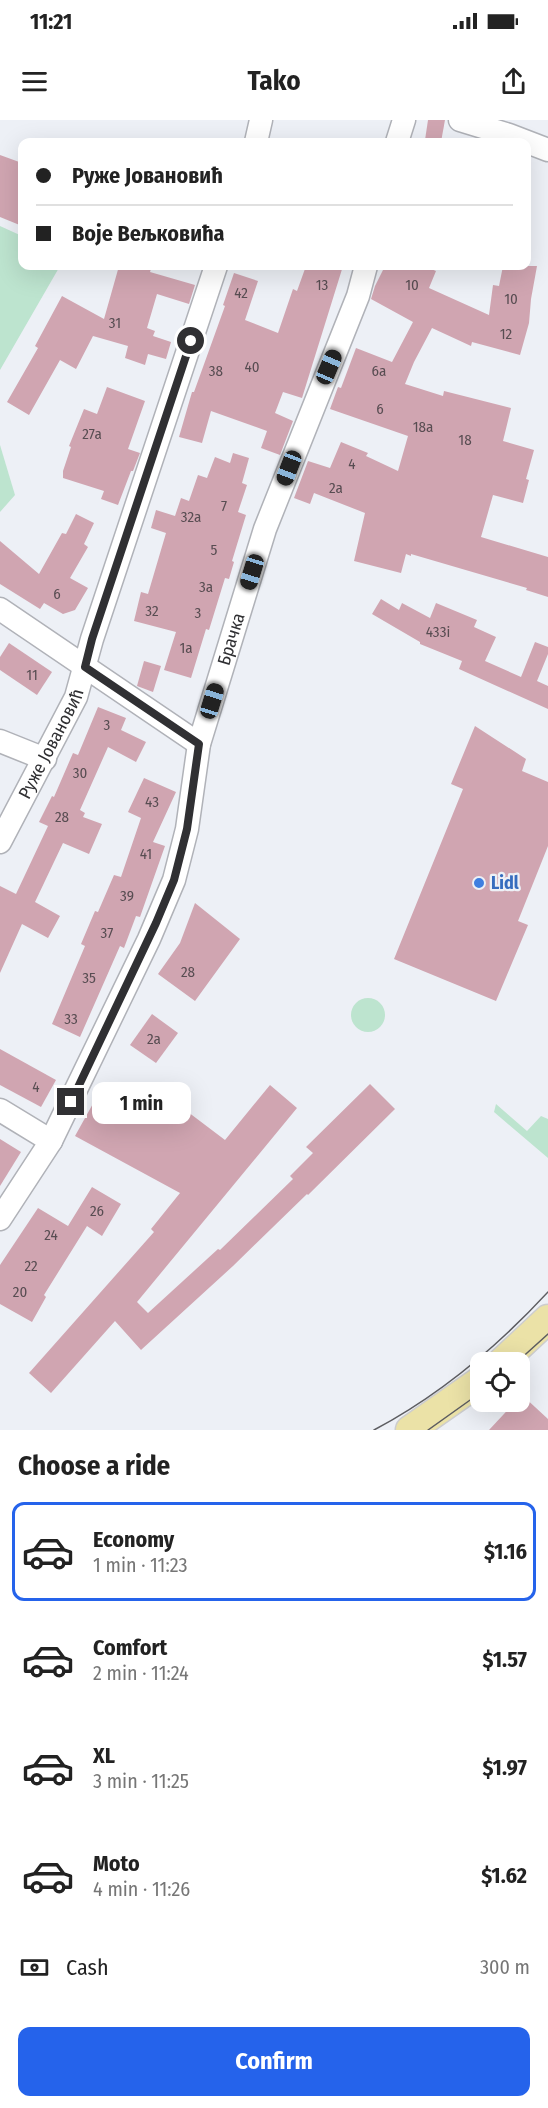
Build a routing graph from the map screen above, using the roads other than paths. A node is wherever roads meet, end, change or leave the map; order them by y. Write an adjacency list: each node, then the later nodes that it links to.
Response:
1 (261, 120): 4 (street)
2 (404, 120): 5 (street)
3 (460, 120): 6 (street)
4 (257, 138)
5 (398, 138)
6 (516, 138)
7 (531, 144): 8 (street)
8 (548, 150)
9 (215, 270): 12 (street, Руже Јовановић)
10 (365, 270): 14 (street, Брачка)
11 (0, 609): 12 (street)
12 (85, 667): 14 (street); 15 (street, Руже Јовановић)
13 (0, 741): 15 (street)
14 (199, 744): 18 (street, Брачка)
15 (45, 759): 16 (street, Руже Јовановић)
16 (0, 842)
17 (0, 1110): 18 (street)
18 (51, 1141): 19 (street, Брачка)
19 (0, 1219)
20 (548, 1318): 21 (main road)
21 (512, 1352)
22 (470, 1388): 23 (main road)
23 (410, 1430)

